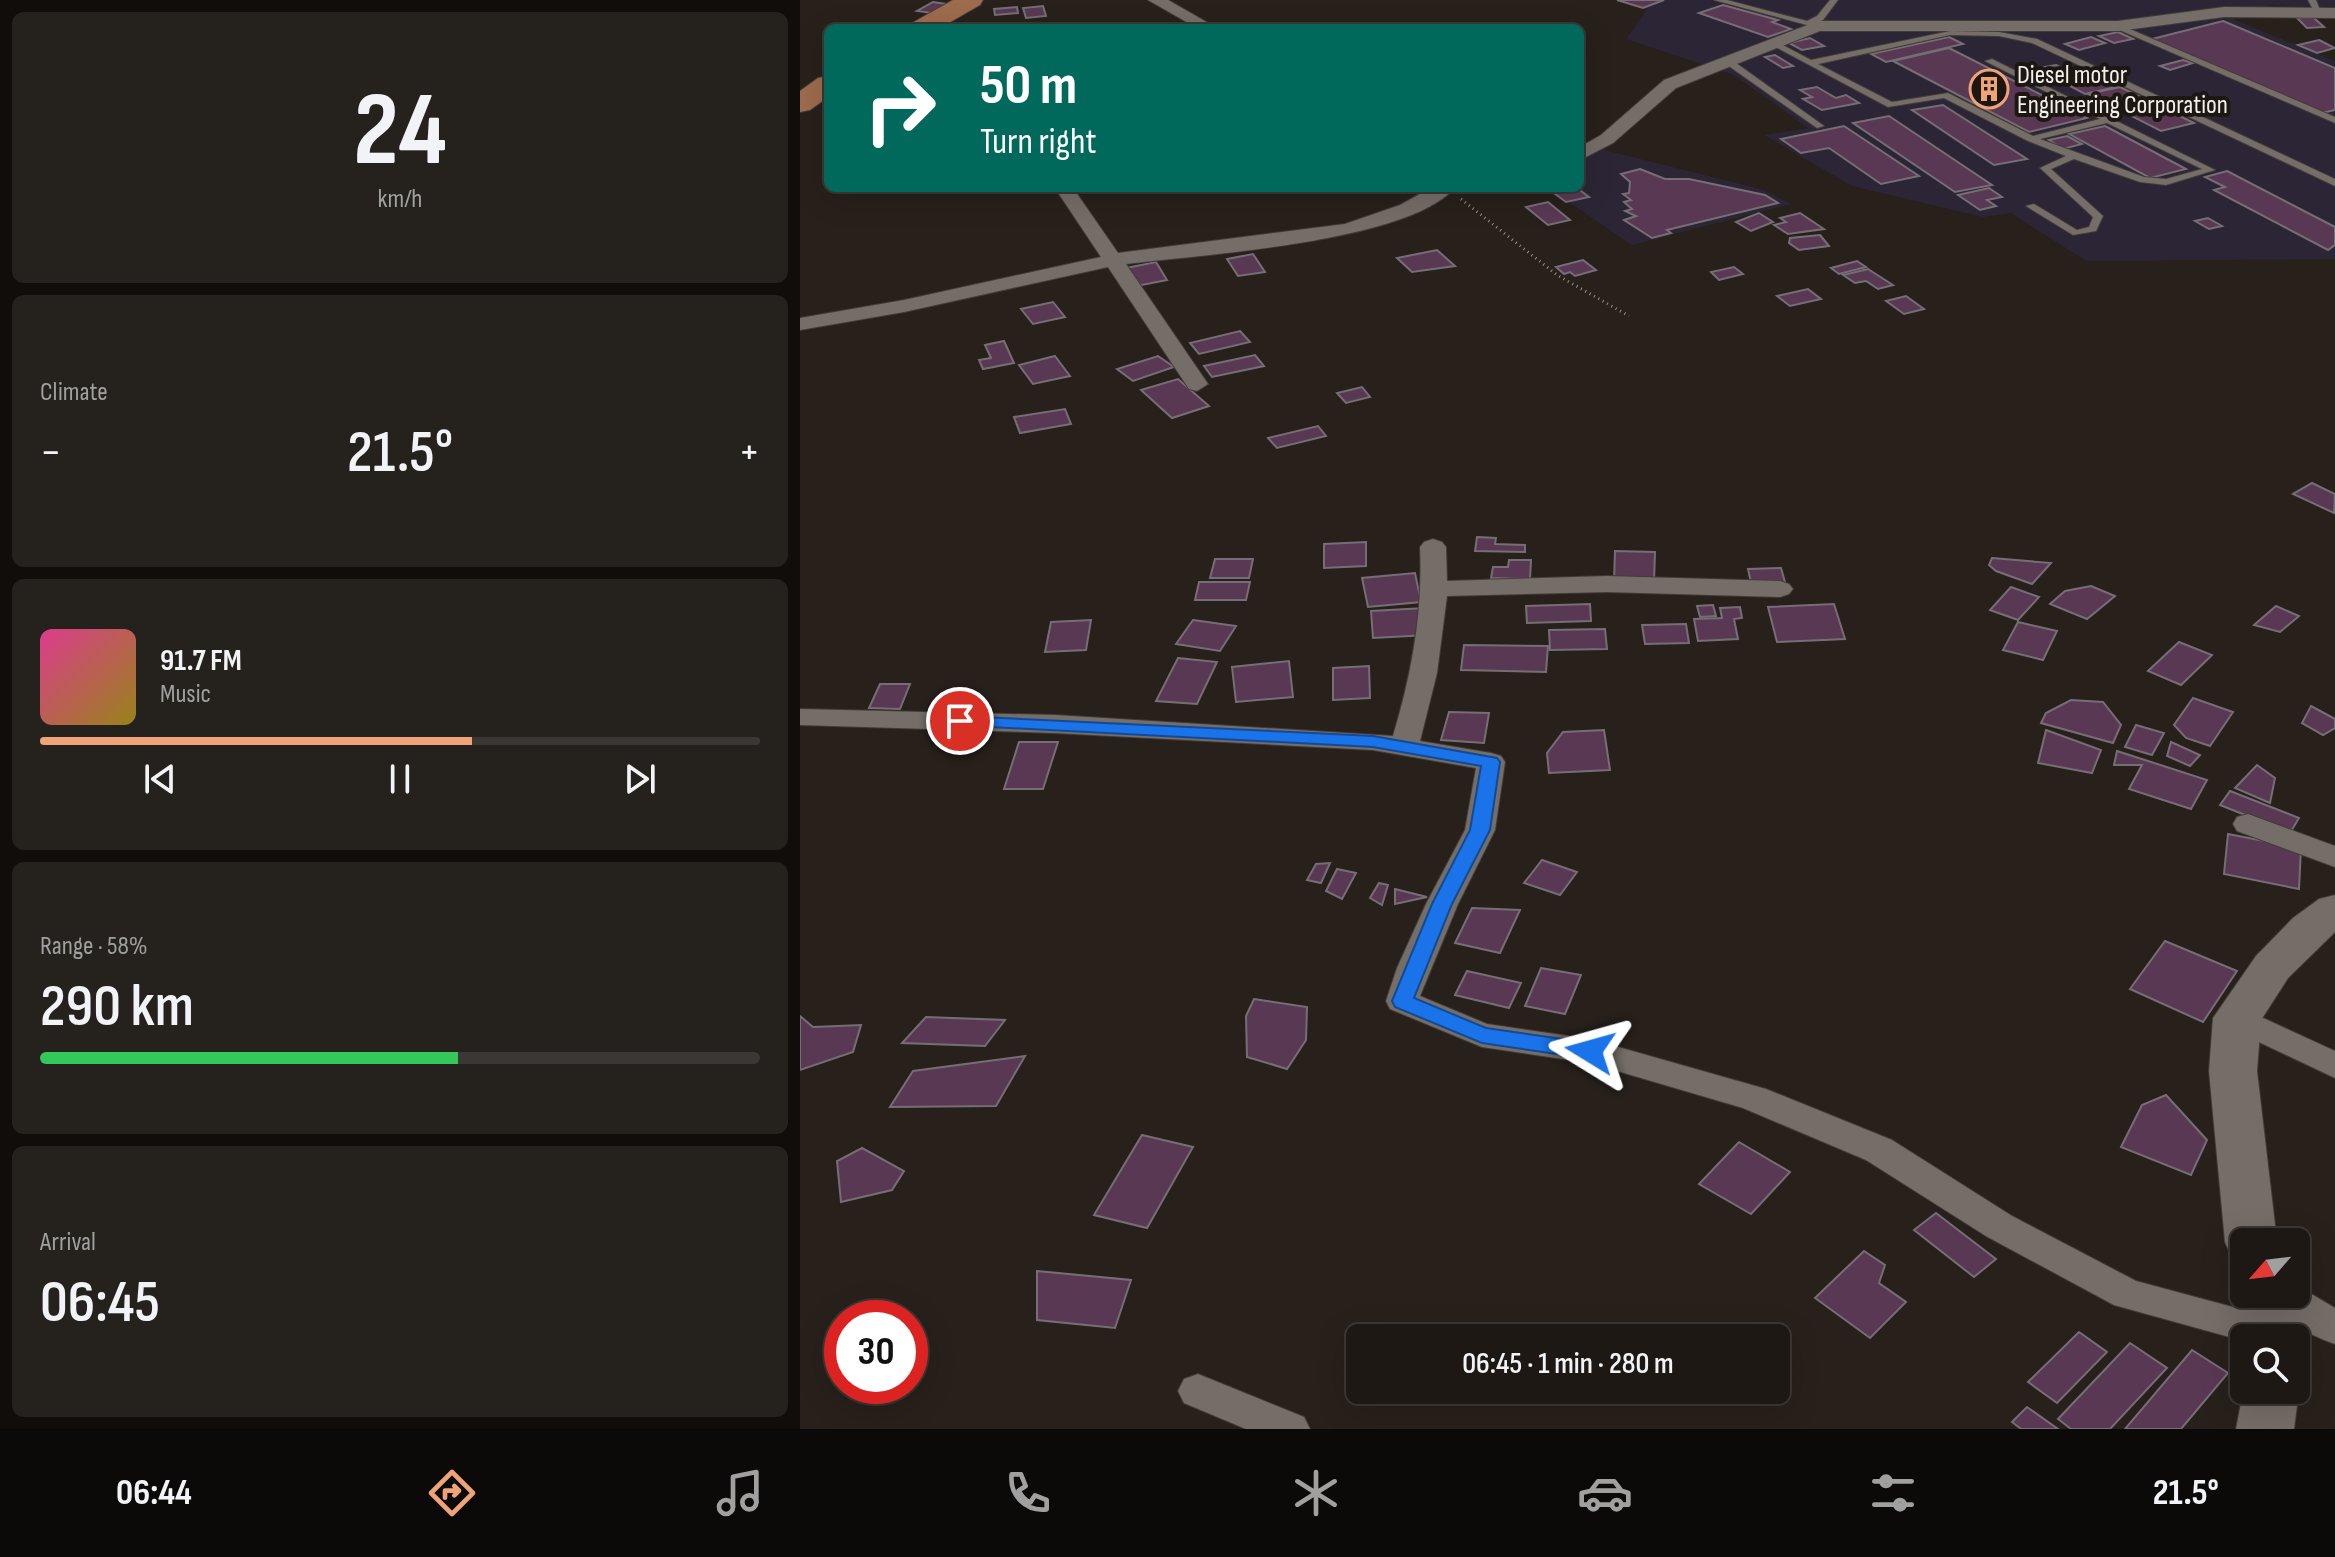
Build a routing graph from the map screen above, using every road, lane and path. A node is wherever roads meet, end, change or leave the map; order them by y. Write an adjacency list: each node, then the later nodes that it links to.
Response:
1 (971, 0): 6 (main road)
2 (1156, 0): 7 (street)
3 (1718, 0): 8 (lane)
4 (1834, 0): 8 (lane)
5 (2322, 9): 9 (street)
6 (928, 24)
7 (1201, 24)
8 (1812, 25): 9 (street); 10 (street)
9 (2118, 26): 15 (lane)
10 (1772, 43): 11 (street); 13 (lane)
11 (1726, 60): 16 (lane); 18 (street)
12 (1989, 61): 14 (lane)
13 (1813, 62): 17 (lane); 20 (lane)
14 (2107, 120): 17 (lane); 19 (lane)
15 (2335, 120)
16 (1820, 126)
17 (2031, 139): 19 (lane)
18 (1584, 152)
19 (2074, 156): 23 (lane)
20 (2335, 183)
21 (1067, 192): 24 (street)
22 (1451, 192): 24 (street); 25 (path)
23 (2031, 206)
24 (1113, 260): 26 (street); 27 (street)
25 (1629, 316)
26 (800, 324)
27 (1197, 384)
28 (1433, 547): 29 (street)
29 (1436, 589): 30 (street); 32 (street)
30 (1780, 589)
31 (800, 717): 32 (street)
32 (1404, 747): 39 (street)
33 (2248, 824): 34 (street)
34 (2335, 857)
35 (2335, 910): 36 (street)
36 (2237, 1018): 37 (street); 38 (street)
37 (2335, 1066)
38 (2250, 1228)
39 (2268, 1314): 40 (street)
40 (2335, 1328)
41 (1198, 1391): 43 (street)
42 (2269, 1404): 44 (street)
43 (1290, 1429)
44 (2265, 1429)

